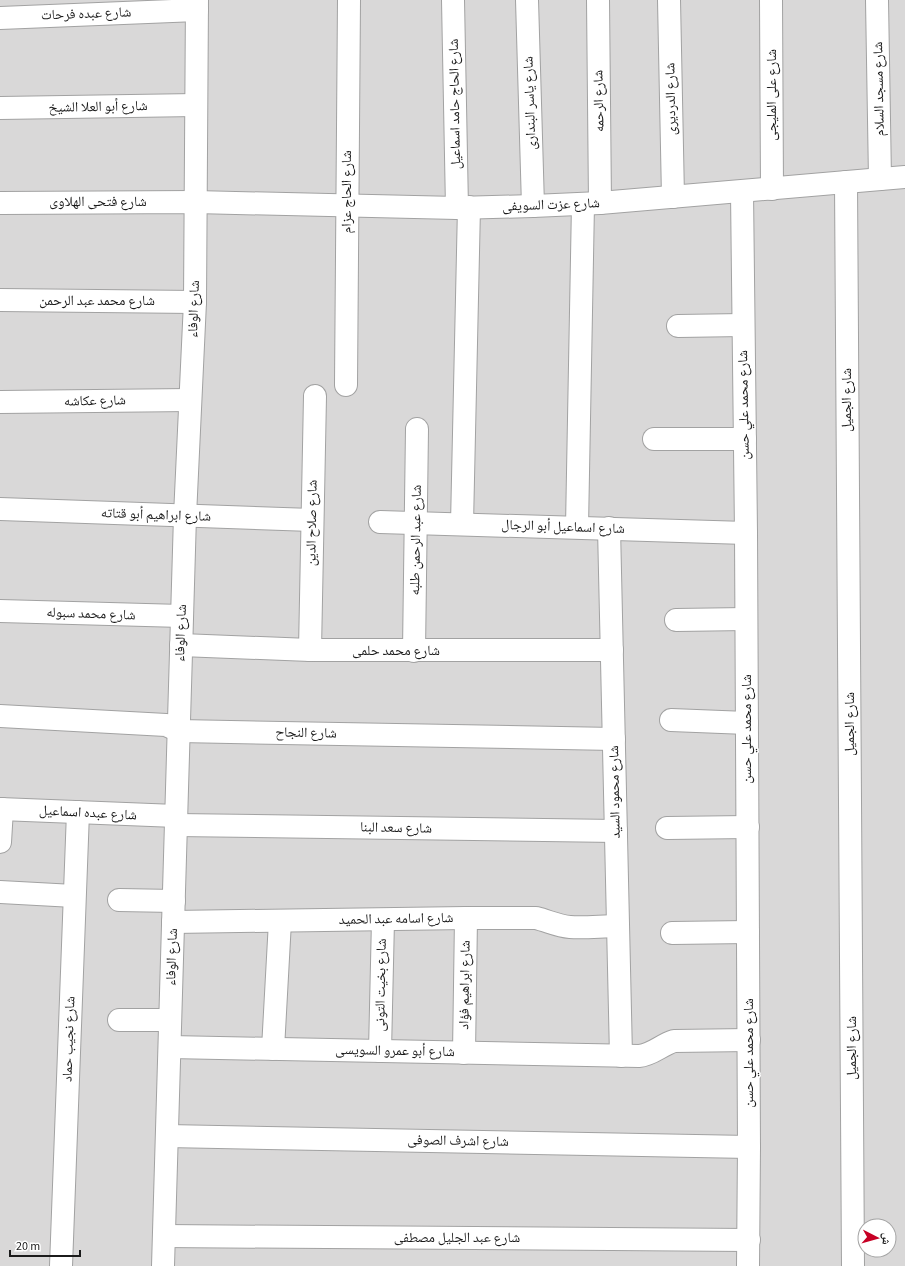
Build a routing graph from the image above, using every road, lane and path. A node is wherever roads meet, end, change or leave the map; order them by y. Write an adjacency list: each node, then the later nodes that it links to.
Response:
1 (349, 0): 21 (street, شارع الحاج عزام)
2 (453, 0): 23 (street, شارع الحاج حامد اسماعيل)
3 (527, 0): 22 (street, شارع ياسر البندارى)
4 (598, 0): 20 (street, شارع الرحمه)
5 (669, 0): 17 (street, شارع الدرديرى)
6 (771, 0): 15 (street, شارع على المليجى)
7 (878, 0): 13 (street, شارع مسجد السلام)
8 (197, 5): 9 (street, شارع عبده فرحات); 10 (street, شارع الوفاء)
9 (0, 18)
10 (196, 105): 11 (street, شارع أبو العلا الشيخ); 18 (street, شارع الوفاء)
11 (0, 108)
12 (905, 177): 13 (street, شارع عزت السويفى)
13 (880, 179): 14 (street, شارع عزت السويفى)
14 (846, 182): 15 (street, شارع عزت السويفى); 89 (street, شارع الجميل)
15 (772, 189): 16 (street, شارع عزت السويفى)
16 (742, 192): 17 (street, شارع عزت السويفى); 26 (street, شارع محمد علي حسن)
17 (673, 197): 20 (street, شارع عزت السويفى)
18 (195, 202): 19 (street, شارع فتحى الهلاوى); 21 (street, شارع عزت السويفى); 25 (street, شارع الوفاء)
19 (0, 203)
20 (592, 203): 22 (street, شارع عزت السويفى); 41 (street, شارع الرحمه)
21 (347, 206): 23 (street, شارع عزت السويفى); 28 (street, شارع الحاج عزام)
22 (533, 206): 23 (street, شارع عزت السويفى)
23 (463, 208): 40 (street, شارع الحاج حامد اسماعيل)
24 (0, 300): 25 (street, شارع محمد عبد الرحمن)
25 (194, 302): 30 (street, شارع الوفاء)
26 (743, 325): 27 (street); 34 (street, شارع محمد علي حسن)
27 (678, 326)
28 (346, 385)
29 (315, 396): 37 (street, شارع صلاح الدين)
30 (190, 400): 31 (street, شارع عكاشه); 36 (street, شارع الوفاء)
31 (0, 402)
32 (417, 429): 39 (street, شارع عبد الرحمن طلبه)
33 (654, 439): 34 (street)
34 (745, 439): 43 (street, شارع محمد علي حسن)
35 (0, 509): 36 (street, شارع ابراهيم أبو قتاته)
36 (185, 516): 37 (street, شارع ابراهيم أبو قتاته); 45 (street, شارع الوفاء)
37 (312, 520): 49 (street, شارع صلاح الدين)
38 (380, 522): 39 (street, شارع اسماعيل أبو الرجال)
39 (416, 523): 40 (street, شارع اسماعيل أبو الرجال); 51 (street, شارع عبد الرحمن طلبه)
40 (462, 524): 41 (street, شارع اسماعيل أبو الرجال)
41 (577, 527): 42 (street, شارع اسماعيل أبو الرجال)
42 (609, 528): 43 (street, شارع اسماعيل أبو الرجال); 50 (street, شارع محمود السيد)
43 (746, 532): 46 (street, شارع محمد علي حسن)
44 (0, 611): 45 (street, شارع محمد سبوله)
45 (182, 616): 48 (street, شارع الوفاء)
46 (746, 619): 47 (street); 54 (street, شارع محمد علي حسن)
47 (676, 620)
48 (181, 645): 49 (street, شارع محمد حلمى); 55 (street, شارع الوفاء)
49 (310, 650): 51 (street, شارع محمد حلمى)
50 (612, 650): 51 (street, شارع محمد حلمى); 56 (street, شارع محمود السيد)
51 (414, 651)
52 (0, 716): 55 (street, شارع النجاح)
53 (671, 720): 54 (street)
54 (747, 723): 60 (street, شارع محمد علي حسن)
55 (178, 731): 56 (street, شارع النجاح); 59 (street, شارع الوفاء)
56 (614, 739): 62 (street, شارع محمود السيد)
57 (1, 809): 58 (street, شارع عبده اسماعيل); 63 (street)
58 (78, 812): 59 (street, شارع عبده اسماعيل); 65 (street, شارع نجيب حماد)
59 (176, 821): 62 (street, شارع سعد البنا); 67 (street, شارع الوفاء)
60 (748, 827): 61 (street); 72 (street, شارع محمد علي حسن)
61 (667, 828)
62 (616, 831): 71 (street, شارع محمود السيد)
63 (0, 842)
64 (0, 892): 65 (street)
65 (74, 896): 86 (street, شارع نجيب حماد)
66 (119, 900): 67 (street, شارع اسامه عبد الحميد)
67 (173, 912): 70 (street, شارع اسامه عبد الحميد); 75 (street, شارع الوفاء)
68 (466, 918): 69 (street, شارع اسامه عبد الحميد); 71 (street, شارع اسامه عبد الحميد); 80 (street, شارع ابراهيم فؤاد)
69 (383, 920): 70 (street, شارع اسامه عبد الحميد); 79 (street, شارع بخيت التونى)
70 (280, 921): 78 (street)
71 (618, 926): 81 (street, شارع محمود السيد)
72 (748, 932): 73 (street); 76 (street, شارع محمد علي حسن)
73 (672, 933)
74 (119, 1020): 75 (street)
75 (170, 1020): 77 (street, شارع الوفاء)
76 (749, 1040): 81 (street, شارع أبو عمرو السويسى); 83 (street, شارع محمد علي حسن)
77 (170, 1047): 78 (street, شارع أبو عمرو السويسى); 82 (street, شارع الوفاء)
78 (273, 1049): 79 (street, شارع أبو عمرو السويسى)
79 (380, 1051): 80 (street, شارع أبو عمرو السويسى)
80 (464, 1053): 81 (street, شارع أبو عمرو السويسى)
81 (621, 1056)
82 (167, 1136): 83 (street, شارع اشرف الصوفى); 84 (street, شارع الوفاء)
83 (749, 1147): 85 (street, شارع محمد علي حسن)
84 (164, 1236): 85 (street, شارع عبد الجليل مصطفى); 87 (street, شارع الوفاء)
85 (749, 1240): 88 (street, شارع محمد علي حسن)
86 (61, 1266)
87 (163, 1266)
88 (748, 1266)
89 (853, 1266)

